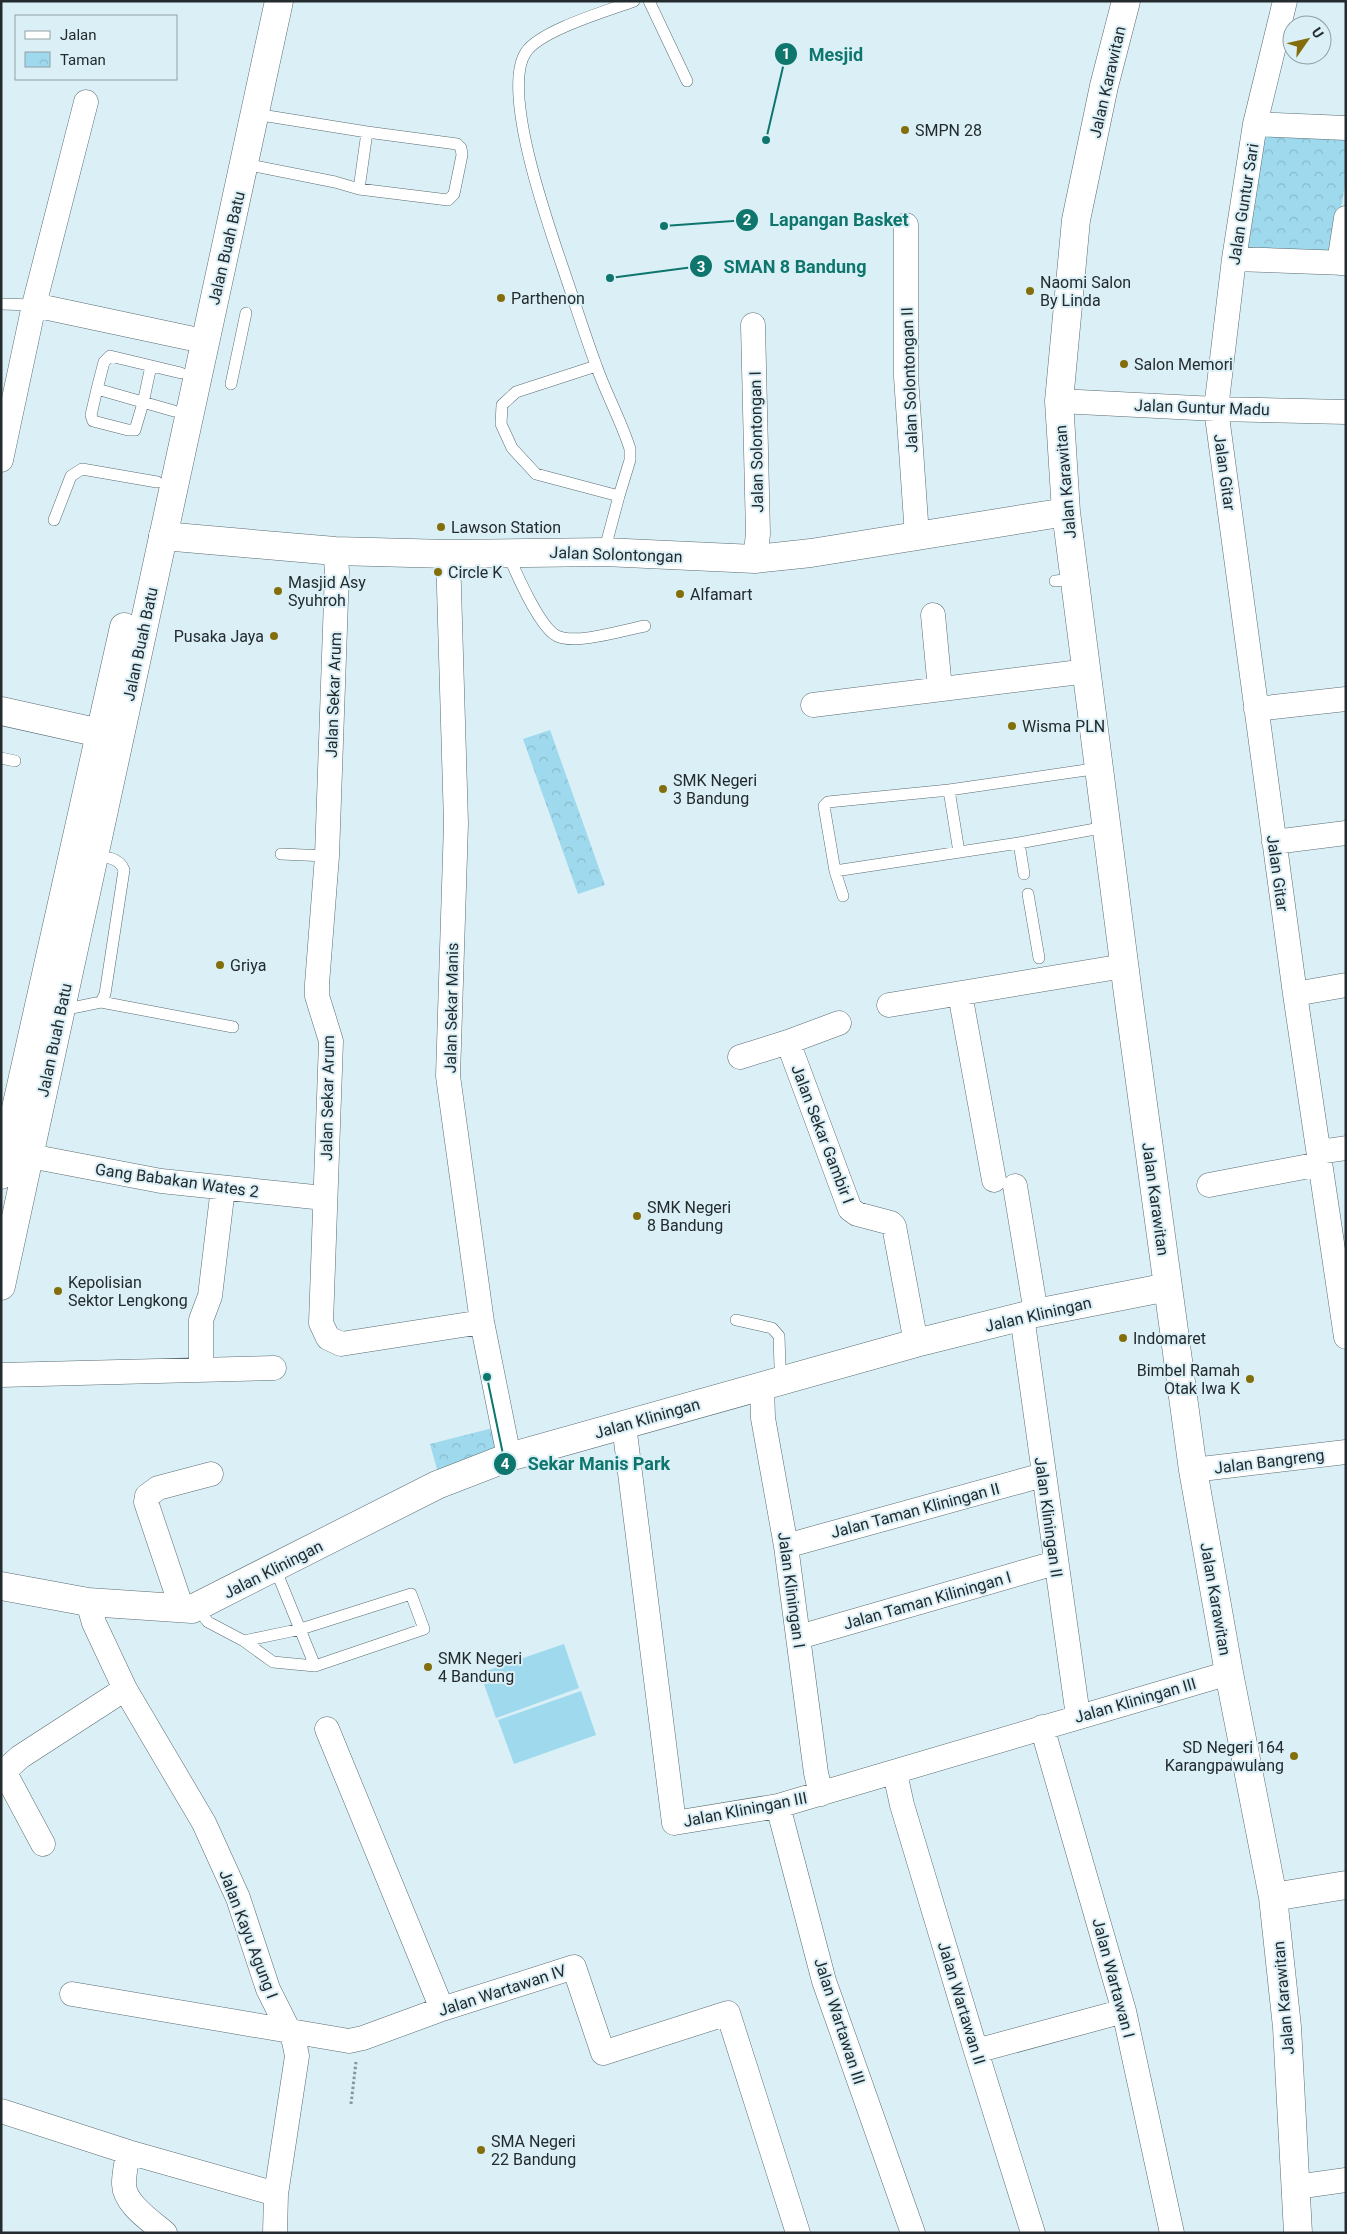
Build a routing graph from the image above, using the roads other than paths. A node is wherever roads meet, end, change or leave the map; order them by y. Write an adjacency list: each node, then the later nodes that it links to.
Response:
1 (262, 1): 23 (street, Jalan Buah Batu)
2 (278, 1): 9 (street, Jalan Buah Batu)
3 (634, 1): 25 (lane)
4 (649, 1): 7 (lane)
5 (1126, 1): 29 (street, Jalan Karawitan)
6 (1285, 1): 10 (street, Jalan Guntur Sari)
7 (687, 81)
8 (86, 102): 20 (street)
9 (254, 114): 12 (lane); 13 (street, Jalan Buah Batu)
10 (1255, 124): 11 (street); 17 (street, Jalan Guntur Sari)
11 (1346, 128)
12 (367, 132): 14 (lane); 14 (lane)
13 (244, 164): 14 (lane); 39 (street, Jalan Buah Batu)
14 (359, 189)
15 (1346, 218): 18 (street)
16 (906, 225): 40 (street, Jalan Solontongan II)
17 (1234, 259): 18 (street); 31 (street, Jalan Guntur Sari)
18 (1342, 263)
19 (1, 304): 20 (lane)
20 (34, 306): 23 (street); 34 (street)
21 (246, 313): 27 (lane)
22 (753, 325): 45 (street, Jalan Solontongan I)
23 (189, 338): 26 (street, Jalan Buah Batu)
24 (151, 366): 26 (lane); 28 (lane); 30 (lane)
25 (596, 366): 36 (lane); 36 (lane)
26 (181, 373): 32 (street, Jalan Buah Batu)
27 (231, 384)
28 (97, 389): 30 (lane); 30 (lane)
29 (1059, 401): 31 (street, Jalan Guntur Madu); 37 (street, Jalan Karawitan)
30 (143, 403): 32 (lane)
31 (1216, 409): 33 (street, Jalan Guntur Madu); 52 (street, Jalan Gitar)
32 (174, 412): 35 (street, Jalan Buah Batu)
33 (1345, 416)
34 (1, 460)
35 (156, 482): 38 (lane); 54 (street, Jalan Buah Batu)
36 (619, 496): 43 (lane)
37 (1066, 512): 40 (street, Jalan Solontongan); 48 (street, Jalan Karawitan)
38 (54, 520)
39 (163, 536): 41 (street, Jalan Solontongan); 66 (street, Jalan Buah Batu)
40 (917, 536): 45 (street, Jalan Solontongan)
41 (335, 551): 44 (street, Jalan Solontongan); 65 (street, Jalan Sekar Arum)
42 (507, 552): 43 (street, Jalan Solontongan); 44 (street, Jalan Solontongan); 47 (lane)
43 (604, 552): 45 (street, Jalan Solontongan)
44 (448, 554): 94 (street, Jalan Sekar Manis)
45 (755, 559)
46 (933, 615): 49 (street)
47 (645, 626)
48 (1088, 671): 49 (street); 57 (street, Jalan Karawitan)
49 (940, 689): 51 (street)
50 (1346, 699): 52 (street)
51 (813, 705)
52 (1256, 709): 61 (street, Jalan Gitar)
53 (1, 711): 54 (street)
54 (100, 733): 83 (street, Jalan Buah Batu)
55 (1, 758): 56 (lane)
56 (15, 761)
57 (1100, 768): 58 (lane); 59 (street, Jalan Karawitan)
58 (949, 790): 63 (lane); 67 (lane)
59 (1106, 827): 62 (lane); 72 (street, Jalan Karawitan)
60 (1346, 833): 61 (street)
61 (1274, 842): 75 (street, Jalan Gitar)
62 (1019, 843): 63 (lane); 68 (lane)
63 (959, 852): 67 (lane)
64 (281, 854): 65 (lane)
65 (327, 856): 89 (street, Jalan Sekar Arum)
66 (94, 857): 76 (lane); 78 (street, Jalan Buah Batu)
67 (836, 870): 70 (lane)
68 (1024, 874)
69 (1028, 894): 71 (lane)
70 (843, 896)
71 (1039, 958)
72 (1124, 966): 74 (street); 91 (street, Jalan Karawitan)
73 (1346, 986): 75 (street)
74 (960, 994): 77 (street); 92 (street)
75 (1294, 994): 85 (street, Jalan Gitar)
76 (101, 1002): 78 (lane); 80 (lane)
77 (888, 1005)
78 (60, 1010): 83 (street, Jalan Buah Batu)
79 (839, 1023): 81 (street)
80 (233, 1027)
81 (788, 1042): 82 (street); 96 (street, Jalan Sekar Gambir I)
82 (740, 1057)
83 (13, 1147): 86 (street, Jalan Buah Batu); 88 (street, Gang Babakan Wates 2); 90 (street, Jalan Buah Batu)
84 (1346, 1148): 85 (street)
85 (1320, 1158): 87 (street); 95 (street, Jalan Gitar)
86 (1, 1175)
87 (1209, 1185)
88 (223, 1188): 89 (street, Gang Babakan Wates 2); 98 (street)
89 (324, 1198): 94 (street, Jalan Sekar Arum)
90 (1, 1286)
91 (1168, 1287): 92 (street, Jalan Kliningan); 104 (street, Jalan Karawitan)
92 (1029, 1315): 96 (street, Jalan Kliningan); 106 (street, Jalan Kliningan II)
93 (736, 1320): 100 (lane)
94 (482, 1322): 103 (street, Jalan Sekar Manis)
95 (1346, 1337)
96 (916, 1343): 100 (street, Jalan Kliningan)
97 (274, 1368): 98 (street)
98 (201, 1369): 99 (street)
99 (1, 1375)
100 (773, 1383): 101 (street, Jalan Kliningan); 107 (street, Jalan Kliningan I)
101 (624, 1426): 103 (street, Jalan Kliningan); 124 (street, Jalan Kliningan III)
102 (1346, 1452): 104 (street, Jalan Bangreng)
103 (508, 1457): 109 (street, Jalan Kliningan)
104 (1193, 1470): 117 (street, Jalan Karawitan)
105 (211, 1474): 112 (street)
106 (1044, 1475): 107 (street, Jalan Taman Kliningan II); 108 (street, Jalan Kliningan II)
107 (786, 1546): 114 (street, Jalan Kliningan I)
108 (1055, 1563): 114 (street, Jalan Taman Kiliningan I); 119 (street, Jalan Kliningan II)
109 (275, 1568): 112 (street, Jalan Kliningan); 113 (lane)
110 (1, 1586): 111 (street)
111 (88, 1602): 112 (street); 118 (street, Jalan Kayu Agung I)
112 (189, 1608): 115 (lane)
113 (301, 1629): 115 (lane); 116 (lane); 116 (lane)
114 (799, 1638): 123 (street, Jalan Kliningan I)
115 (244, 1642): 116 (lane)
116 (315, 1666)
117 (1229, 1673): 119 (street, Jalan Kliningan III); 127 (street, Jalan Karawitan)
118 (126, 1689): 125 (street); 131 (street, Jalan Kayu Agung I)
119 (1078, 1716): 120 (street, Jalan Kliningan III)
120 (1042, 1727): 122 (street, Jalan Kliningan III); 130 (street, Jalan Wartawan I)
121 (327, 1729): 129 (street)
122 (895, 1773): 123 (street, Jalan Kliningan III); 132 (street, Jalan Wartawan II)
123 (821, 1794): 124 (street, Jalan Kliningan III)
124 (778, 1806): 141 (street, Jalan Wartawan III)
125 (43, 1844)
126 (1346, 1885): 127 (street)
127 (1273, 1897): 136 (street, Jalan Karawitan)
128 (72, 1994): 131 (street)
129 (442, 2009): 131 (street, Jalan Wartawan IV); 140 (street, Jalan Wartawan IV)
130 (1124, 2011): 132 (street); 143 (street, Jalan Wartawan I)
131 (287, 2030): 137 (street, Jalan Kayu Agung I)
132 (976, 2051): 142 (street, Jalan Wartawan II)
133 (1, 2111): 134 (street)
134 (128, 2152): 137 (street); 138 (street)
135 (1346, 2180): 136 (street)
136 (1296, 2187): 144 (street, Jalan Karawitan)
137 (276, 2194): 139 (street, Jalan Kayu Agung I)
138 (165, 2233)
139 (275, 2233)
140 (798, 2233)
141 (913, 2233)
142 (1033, 2233)
143 (1172, 2233)
144 (1298, 2233)

